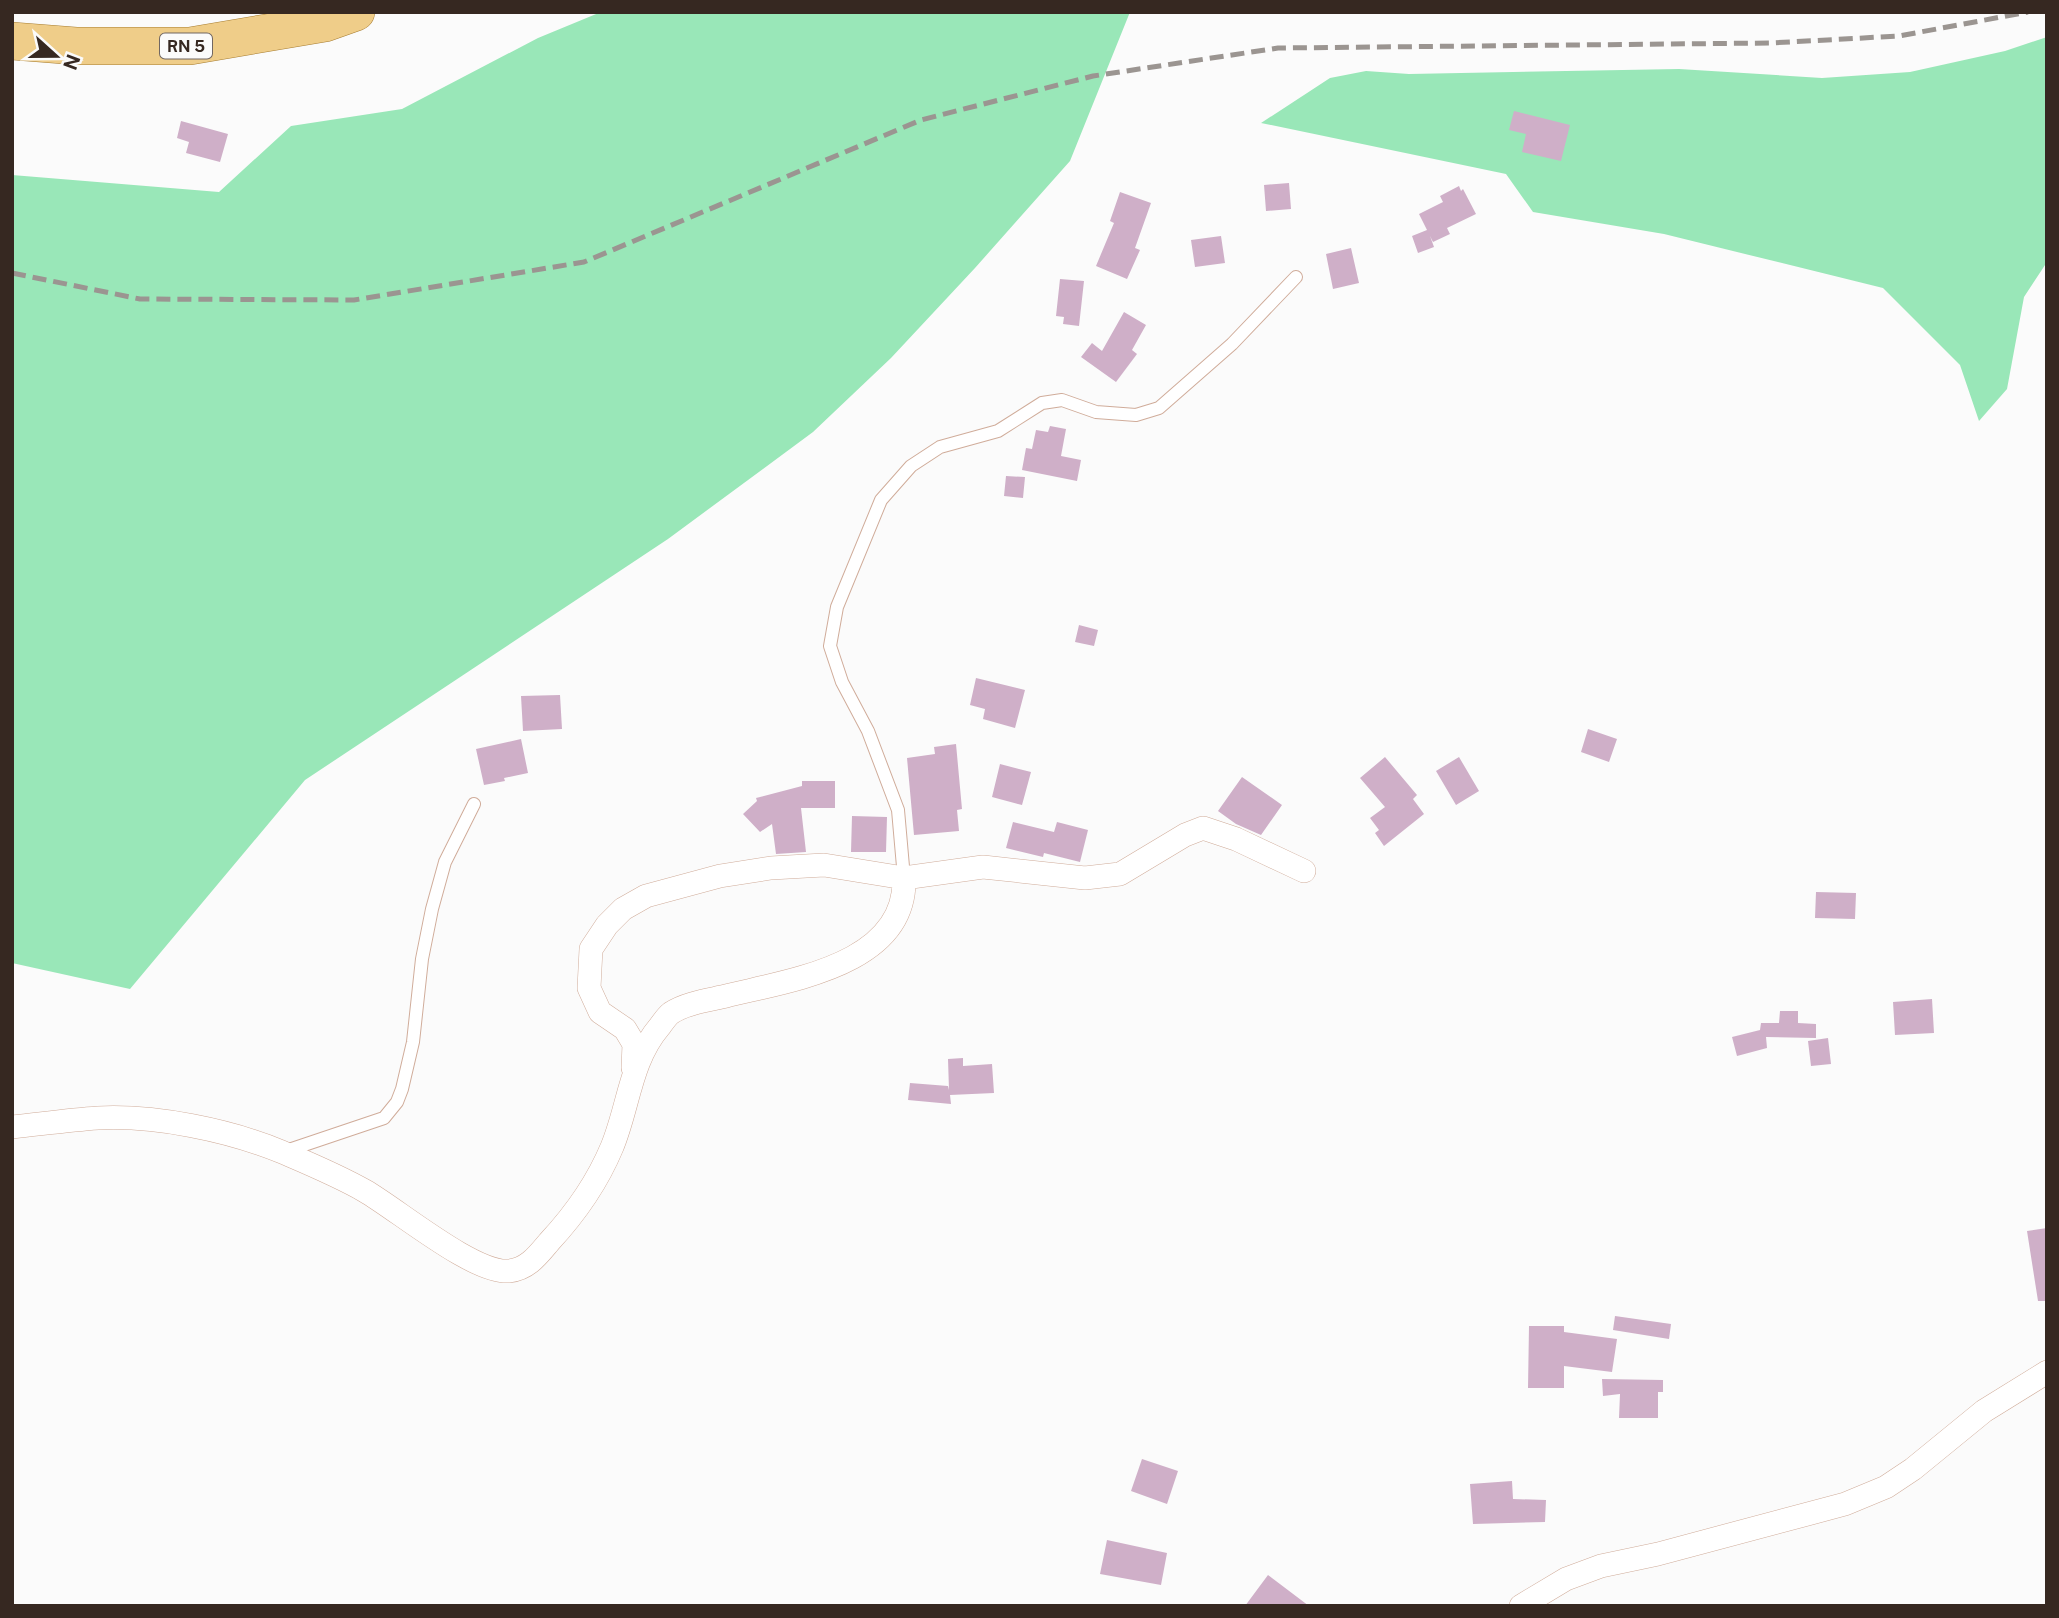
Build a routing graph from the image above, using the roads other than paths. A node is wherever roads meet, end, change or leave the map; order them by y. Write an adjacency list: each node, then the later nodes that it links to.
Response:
1 (356, 12): 2 (main road, RN 5)
2 (12, 41)
3 (1296, 277): 6 (lane)
4 (474, 804): 9 (lane)
5 (1304, 871): 6 (street)
6 (904, 878): 7 (street); 7 (street)
7 (633, 1072): 9 (street)
8 (12, 1127): 9 (street)
9 (282, 1152)
10 (2047, 1371): 11 (street)
11 (1521, 1606)

